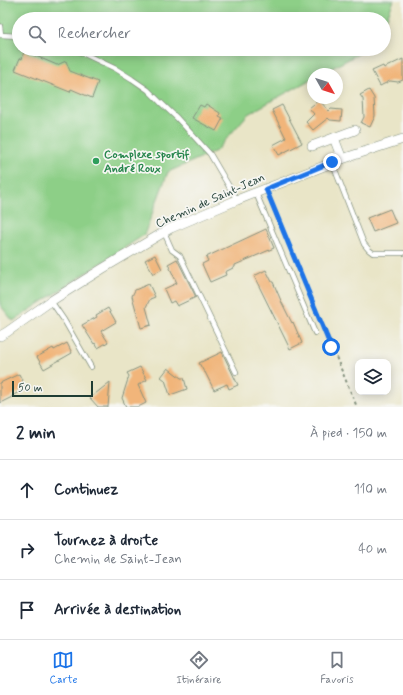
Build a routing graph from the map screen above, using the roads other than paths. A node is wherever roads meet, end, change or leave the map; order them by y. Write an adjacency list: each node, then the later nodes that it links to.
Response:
1 (0, 26): 2 (lane)
2 (0, 35): 3 (lane)
3 (12, 36)
4 (89, 56): 12 (lane)
5 (355, 130): 6 (street)
6 (334, 138): 8 (street); 9 (street)
7 (403, 139): 9 (street, Chemin de Saint-Jean)
8 (312, 146)
9 (342, 159): 10 (street, Chemin de Saint-Jean)
10 (332, 162): 11 (street, Chemin de Saint-Jean); 14 (lane)
11 (256, 193): 12 (street, Chemin de Saint-Jean); 16 (lane)
12 (237, 200): 13 (street, Chemin de Saint-Jean)
13 (164, 232): 15 (street, Chemin de Saint-Jean); 19 (lane)
14 (403, 253)
15 (51, 301): 17 (street, Chemin de Saint-Jean); 18 (lane)
16 (315, 333)
17 (0, 336)
18 (91, 367)
19 (236, 372)

